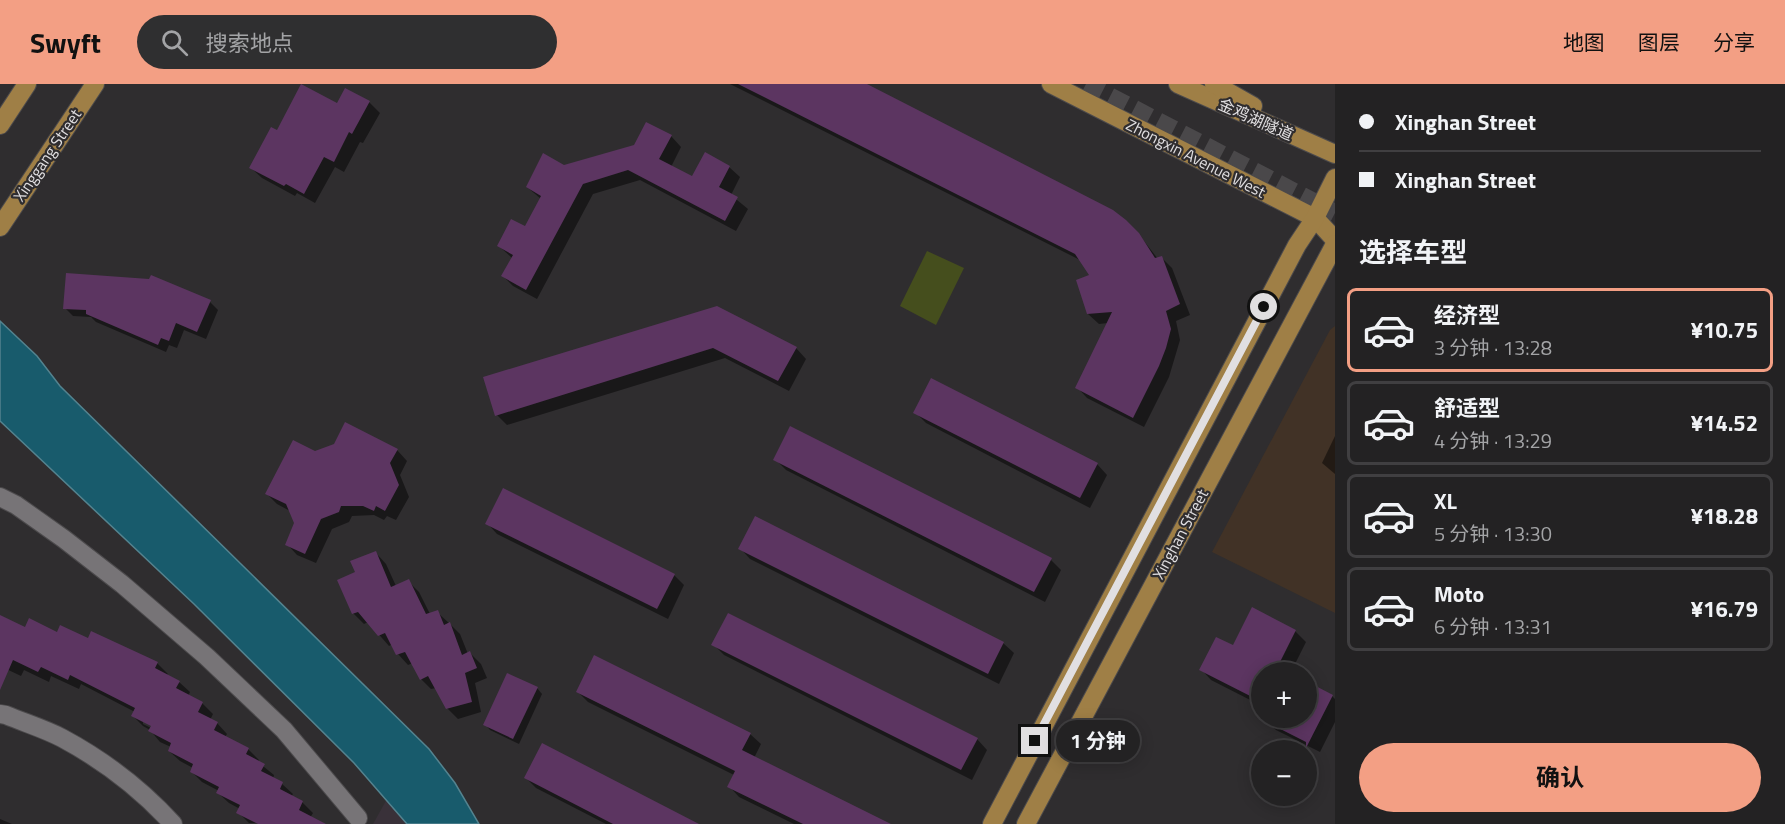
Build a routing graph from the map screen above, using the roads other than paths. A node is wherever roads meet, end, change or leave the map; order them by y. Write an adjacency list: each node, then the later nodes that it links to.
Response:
1 (27, 84): 6 (main road)
2 (95, 84): 10 (main road, Xinggang Street)
3 (1051, 84): 9 (main road, Zhongxin Avenue West)
4 (1178, 84): 7 (main road, 金鸡湖隧道)
5 (1214, 84): 7 (main road)
6 (0, 125)
7 (1335, 154)
8 (1335, 178): 9 (main road, Xinghan Street)
9 (1315, 218): 11 (main road, Zhongxin Avenue West); 16 (main road, Xinghan Street)
10 (0, 227)
11 (1335, 242): 17 (main road, Xinghan Street)
12 (0, 497): 14 (street)
13 (0, 714): 15 (street)
14 (358, 818)
15 (173, 824)
16 (992, 824)
17 (1026, 824)

